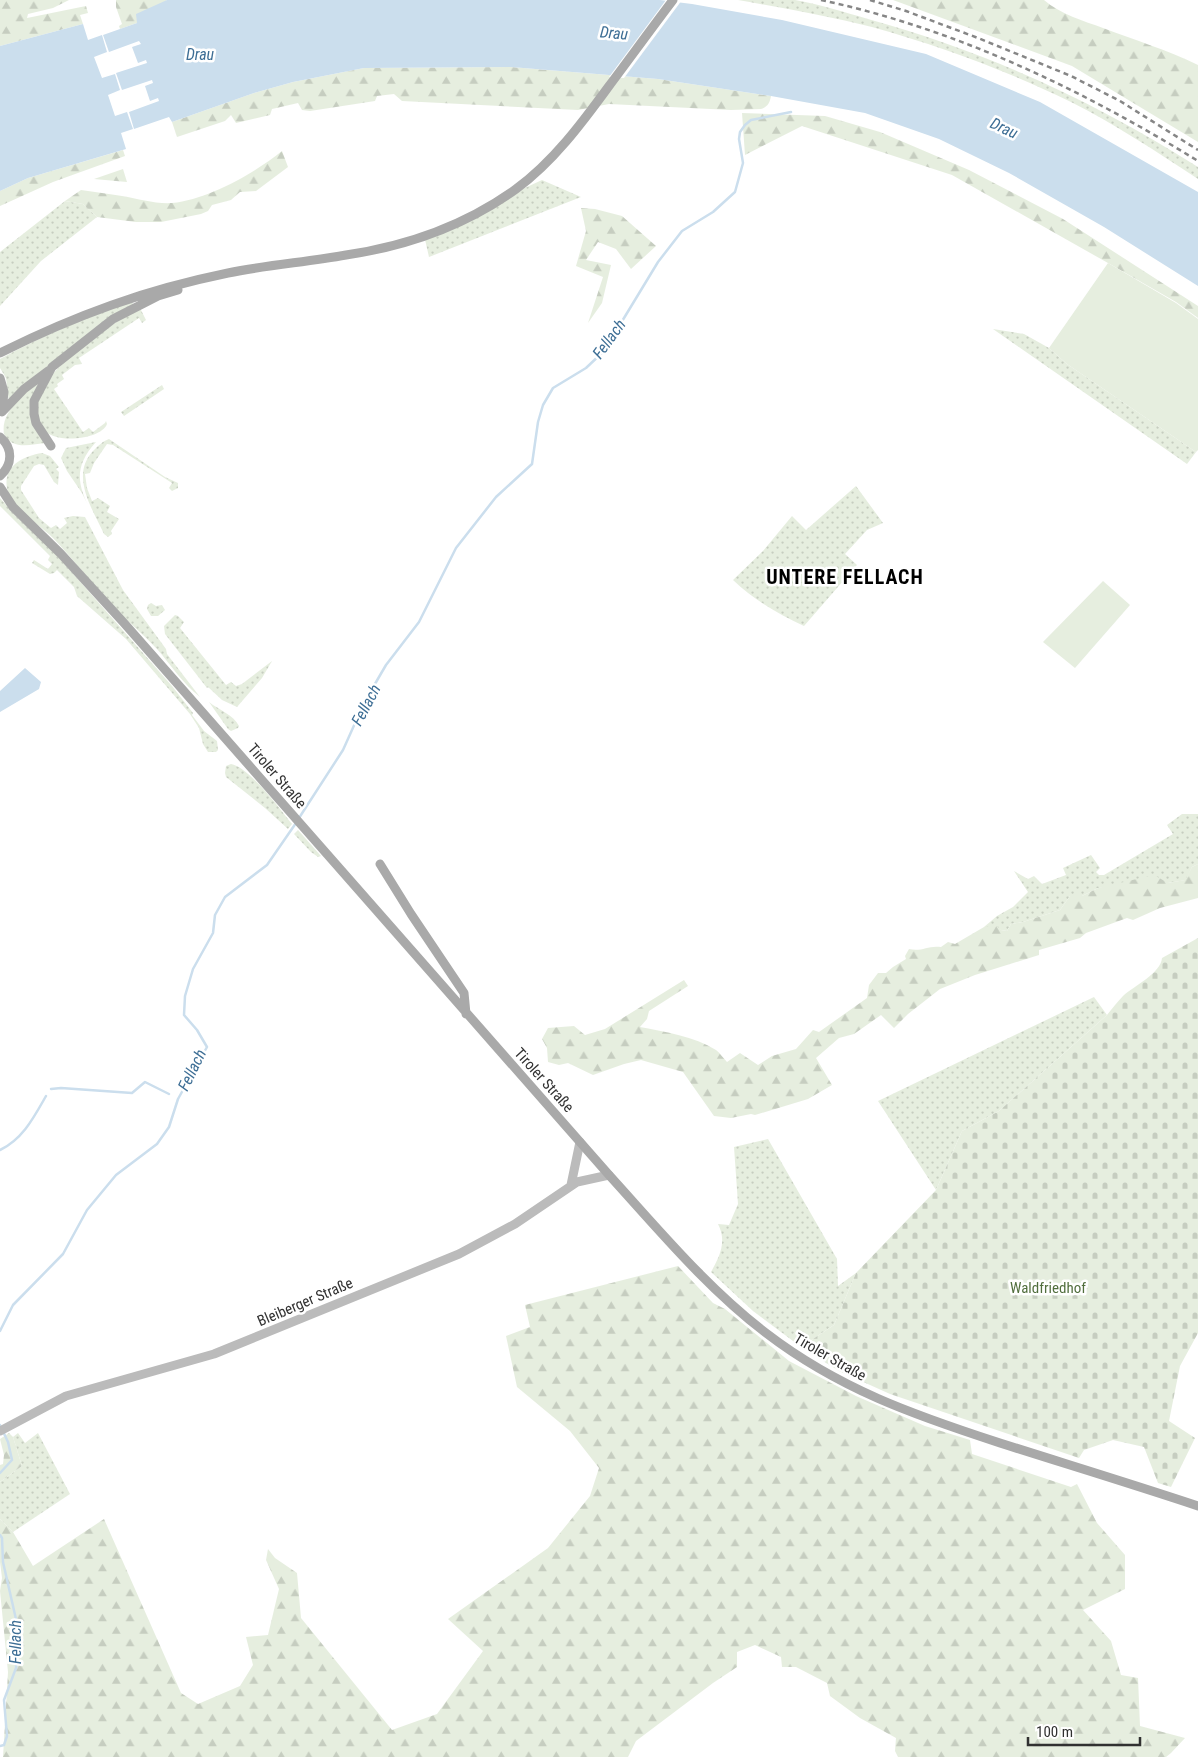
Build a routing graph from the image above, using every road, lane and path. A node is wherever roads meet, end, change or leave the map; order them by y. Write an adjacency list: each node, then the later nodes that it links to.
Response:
1 (673, 0): 2 (main road)
2 (196, 280): 3 (main road); 4 (main road)
3 (0, 353)
4 (52, 367): 6 (main road); 8 (main road)
5 (0, 378): 6 (main road)
6 (1, 414)
7 (0, 437): 9 (main road)
8 (51, 446)
9 (0, 476)
10 (0, 487): 12 (main road, Tiroler Straße)
11 (380, 864): 12 (main road)
12 (466, 1014): 13 (main road, Tiroler Straße)
13 (580, 1142): 14 (main road, Tiroler Straße); 15 (main road)
14 (609, 1175): 15 (main road, Bleiberger Straße); 17 (main road, Tiroler Straße)
15 (571, 1185): 16 (main road, Bleiberger Straße)
16 (0, 1431)
17 (1198, 1506)

